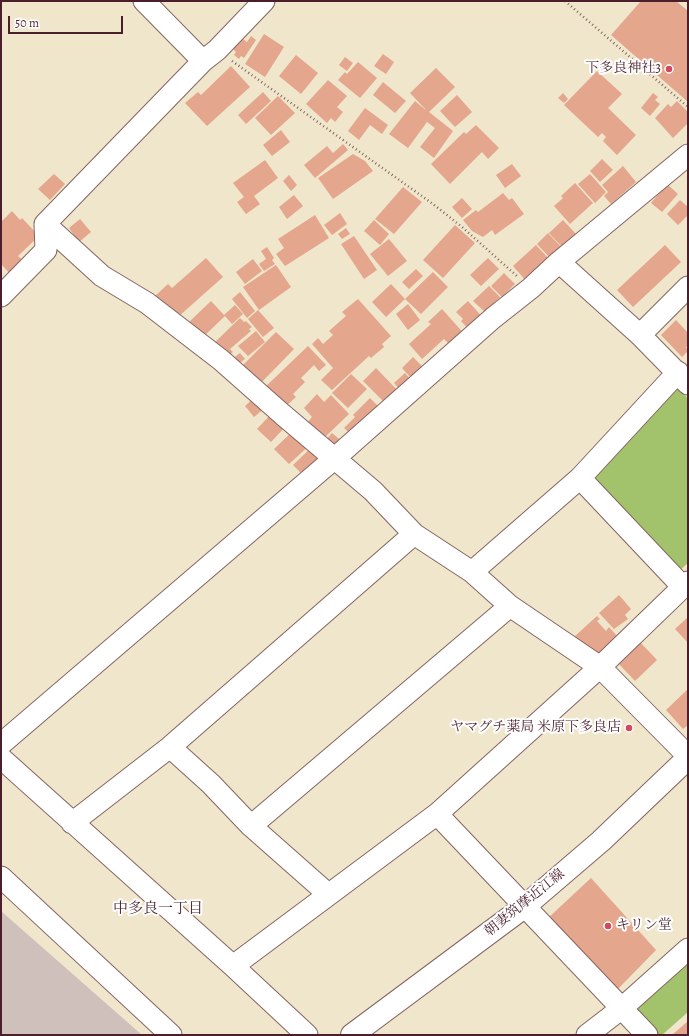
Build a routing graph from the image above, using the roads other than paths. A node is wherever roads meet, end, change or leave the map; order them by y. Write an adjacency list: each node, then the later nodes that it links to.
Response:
1 (144, 1): 3 (street)
2 (264, 1): 3 (street)
3 (210, 55): 5 (street)
4 (688, 155): 6 (street)
5 (45, 224): 8 (street); 11 (street)
6 (559, 262): 9 (street); 11 (street)
7 (688, 287): 9 (street)
8 (1, 296)
9 (640, 335): 10 (street)
10 (683, 378): 12 (street)
11 (335, 458): 13 (street); 18 (street)
12 (580, 478): 14 (street); 15 (street)
13 (414, 534): 14 (street); 19 (street)
14 (472, 572): 16 (street)
15 (685, 584): 17 (street)
16 (510, 606): 17 (street); 24 (street)
17 (600, 667): 20 (street); 22 (street)
18 (1, 744)
19 (170, 748): 23 (street); 24 (street)
20 (688, 757): 27 (main road, 朝妻筑摩近江線)
21 (1, 758): 23 (street)
22 (437, 814): 26 (street); 27 (street)
23 (72, 823): 29 (street)
24 (251, 826): 26 (street)
25 (1, 877): 31 (street)
26 (328, 894): 29 (street)
27 (524, 907): 30 (street); 33 (main road, 朝妻筑摩近江線)
28 (688, 949): 30 (street)
29 (233, 966): 32 (street)
30 (622, 1008): 34 (street); 35 (street)
31 (171, 1035)
32 (307, 1035)
33 (352, 1035)
34 (587, 1035)
35 (647, 1035)

